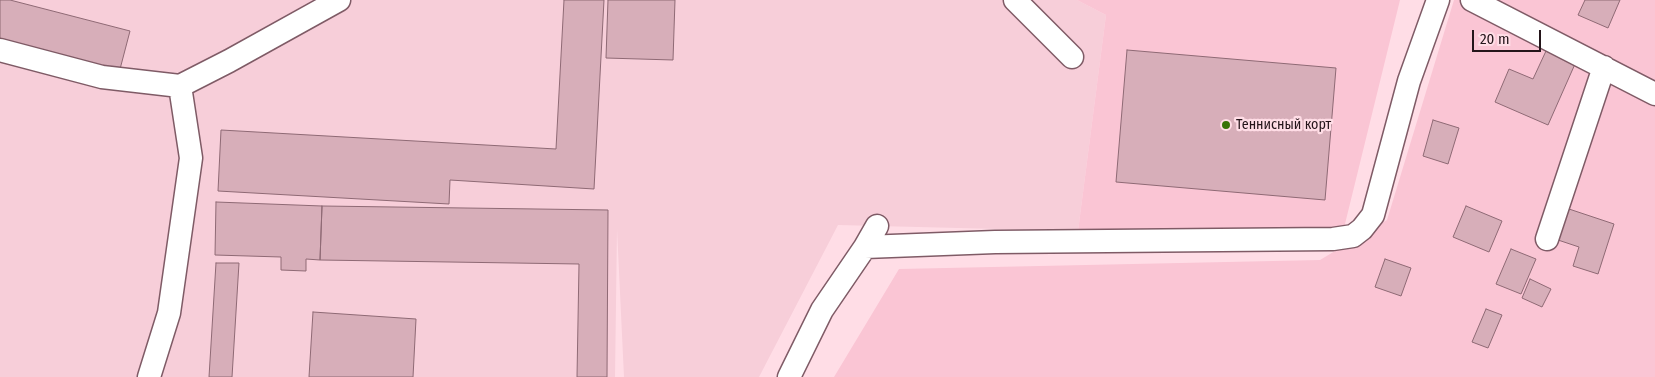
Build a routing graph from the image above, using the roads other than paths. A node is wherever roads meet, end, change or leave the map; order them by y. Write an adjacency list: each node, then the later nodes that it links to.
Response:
1 (339, 0): 8 (street)
2 (1015, 0): 6 (street)
3 (1438, 0): 12 (street)
4 (1472, 0): 7 (street)
5 (1, 54): 8 (street)
6 (1072, 57)
7 (1604, 66): 9 (street); 11 (street)
8 (180, 86): 13 (street)
9 (1655, 94)
10 (877, 226): 12 (street)
11 (1548, 239)
12 (865, 247): 14 (street)
13 (149, 377)
14 (789, 377)

